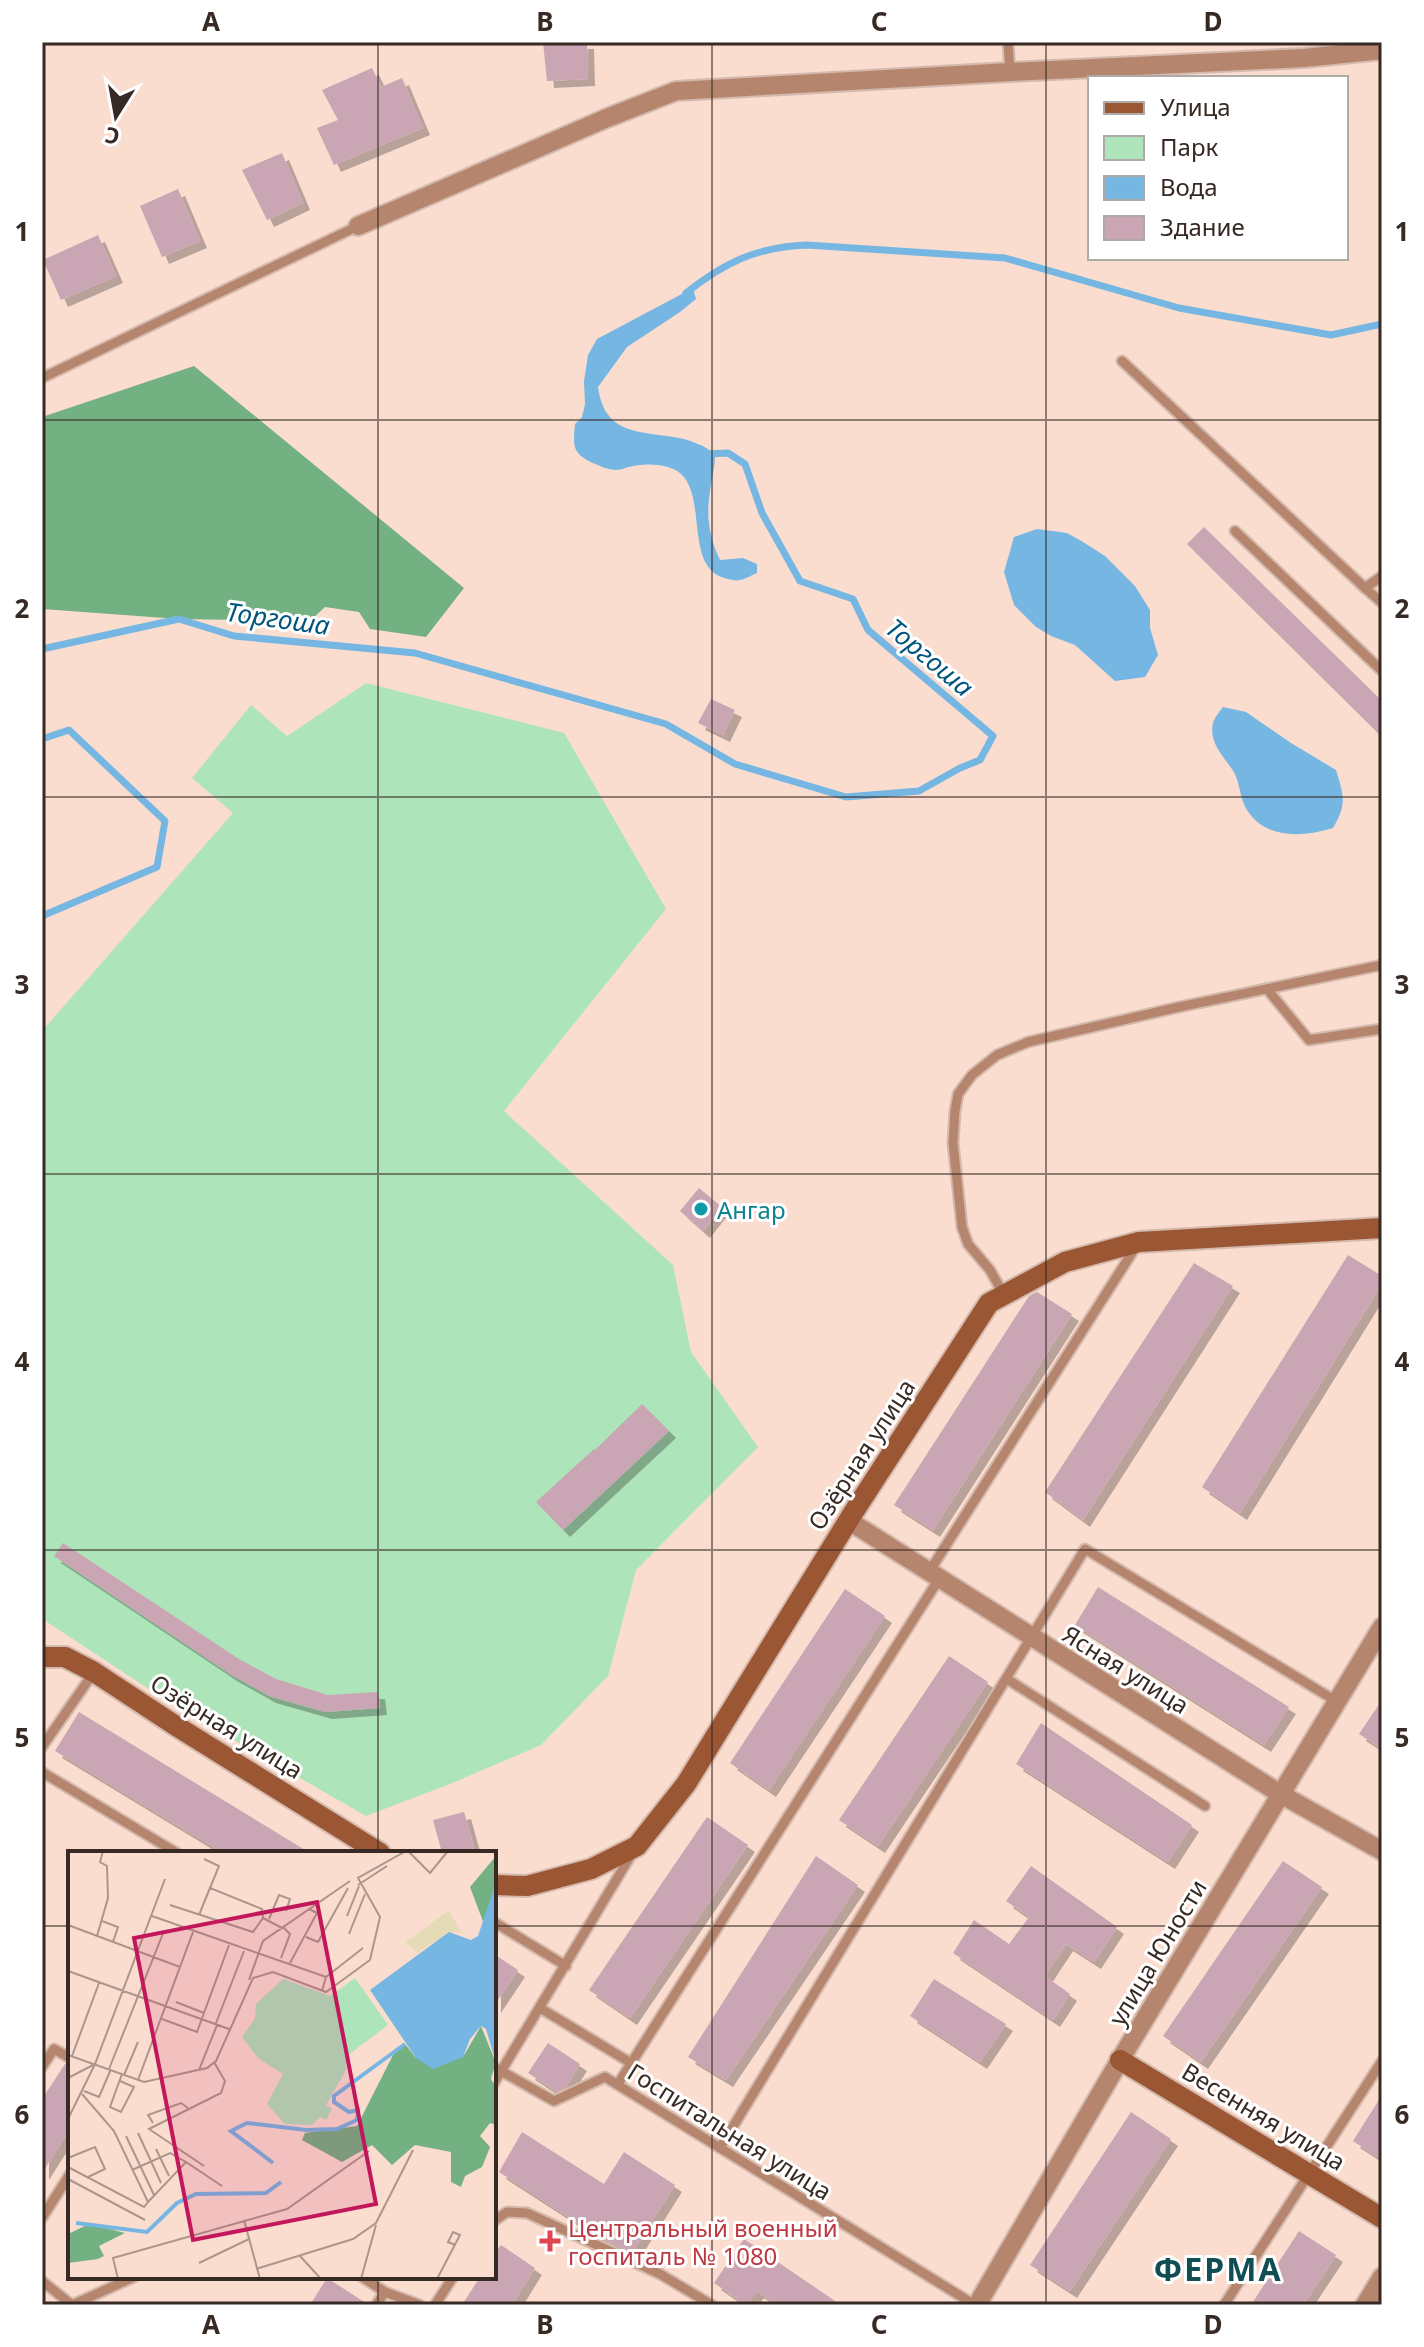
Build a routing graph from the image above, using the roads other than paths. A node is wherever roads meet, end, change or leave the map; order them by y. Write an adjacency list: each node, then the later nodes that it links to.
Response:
1 (1008, 42): 3 (lane)
2 (1382, 50): 3 (street)
3 (1010, 72): 4 (street)
4 (358, 226): 6 (lane)
5 (1122, 361): 9 (lane)
6 (42, 378)
7 (1235, 531): 11 (lane)
8 (1382, 576): 9 (lane)
9 (1365, 588): 10 (lane)
10 (1382, 603)
11 (1382, 671)
12 (1382, 965): 13 (lane)
13 (1267, 989): 14 (lane); 17 (lane)
14 (1382, 1029)
15 (1382, 1228): 16 (street, Озёрная улица)
16 (1139, 1242): 17 (street, Озёрная улица); 19 (lane)
17 (1004, 1295): 18 (street, Озёрная улица)
18 (849, 1521): 19 (street, Ясная улица); 30 (street, Озёрная улица)
19 (934, 1576): 21 (street, Ясная улица); 41 (lane)
20 (1382, 1627): 25 (street, улица Юности)
21 (1033, 1638): 24 (lane); 25 (lane); 28 (street, Ясная улица)
22 (42, 1657): 23 (street, Озёрная улица)
23 (94, 1672): 26 (lane); 32 (street, Озёрная улица)
24 (1007, 1679): 29 (lane); 45 (lane)
25 (1336, 1701): 28 (street, улица Юности)
26 (42, 1747)
27 (42, 1772): 31 (lane)
28 (1282, 1795): 33 (street, Ясная улица); 39 (street, улица Юности)
29 (1205, 1806)
30 (637, 1846): 34 (street, Озёрная улица); 36 (lane)
31 (174, 1851)
32 (377, 1851)
33 (1382, 1851)
34 (496, 1885)
35 (496, 1923): 36 (lane)
36 (566, 1966): 37 (lane)
37 (540, 2008): 41 (lane); 43 (lane)
38 (68, 2057): 42 (lane)
39 (1120, 2060): 46 (street, Весенняя улица); 62 (street, улица Юности)
40 (1382, 2061): 46 (lane)
41 (631, 2063): 44 (lane)
42 (42, 2067)
43 (498, 2069): 44 (lane, Госпитальная улица)
44 (618, 2084): 45 (lane, Госпитальная улица)
45 (720, 2148): 62 (lane, Госпитальная улица)
46 (1309, 2174): 49 (street, Весенняя улица); 63 (lane)
47 (68, 2177): 48 (lane)
48 (42, 2218)
49 (1382, 2218)
50 (496, 2220): 61 (lane)
51 (1382, 2277): 64 (street)
52 (130, 2279): 57 (lane)
53 (365, 2279): 56 (lane)
54 (452, 2279): 60 (lane)
55 (42, 2281): 57 (lane)
56 (385, 2292): 58 (lane); 59 (lane)
57 (72, 2305)
58 (376, 2305)
59 (420, 2305)
60 (435, 2305)
61 (712, 2305)
62 (976, 2305)
63 (1224, 2305)
64 (1365, 2305)

